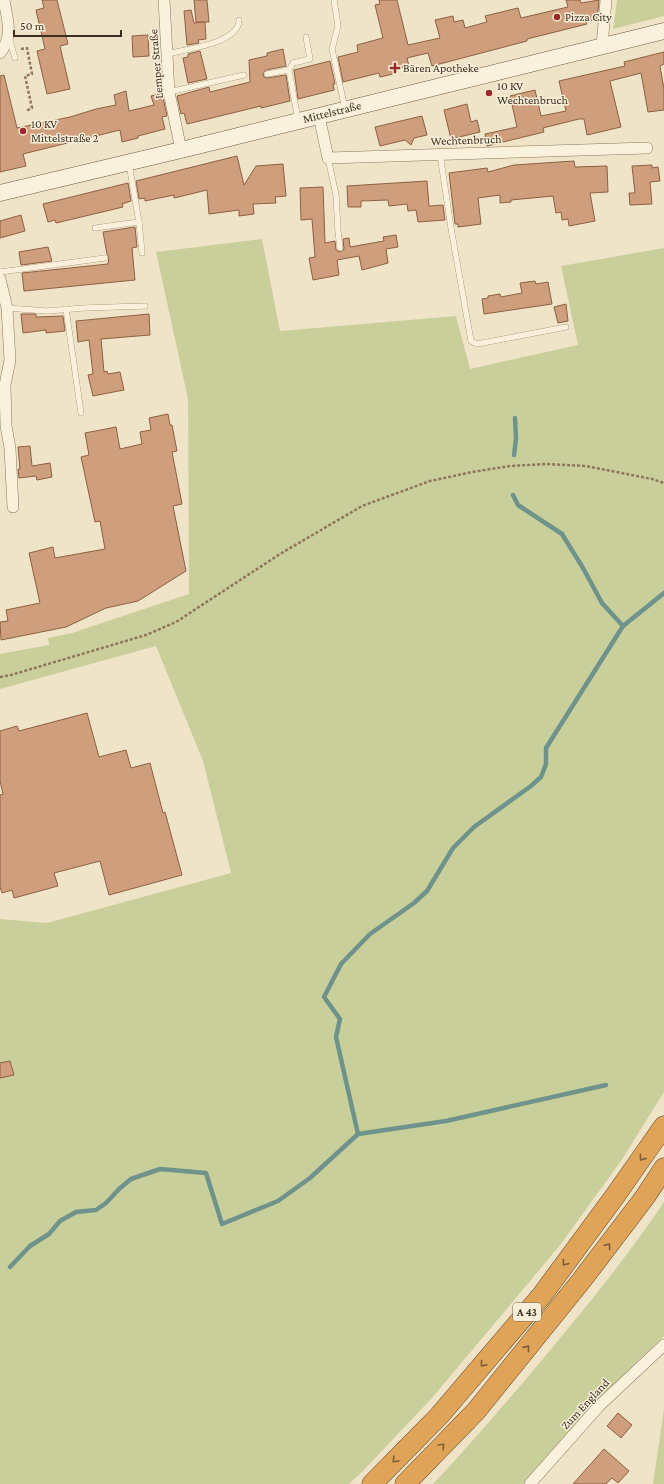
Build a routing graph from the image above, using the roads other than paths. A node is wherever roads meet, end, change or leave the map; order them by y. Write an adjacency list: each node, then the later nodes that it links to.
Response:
1 (4, 0): 7 (street)
2 (164, 0): 11 (street, Lemper Straße)
3 (334, 0): 17 (lane)
4 (606, 0): 9 (street)
5 (239, 20): 11 (lane)
6 (664, 31): 9 (main road, Mittelstraße)
7 (9, 37): 10 (street); 12 (lane)
8 (306, 37): 13 (lane)
9 (602, 46): 17 (main road, Mittelstraße)
10 (0, 53)
11 (167, 54): 16 (street, Lemper Straße)
12 (15, 58)
13 (289, 70): 15 (lane); 19 (lane)
14 (244, 74): 16 (lane)
15 (267, 74)
16 (169, 92): 21 (street, Lemper Straße)
17 (345, 109): 18 (main road, Mittelstraße)
18 (319, 116): 19 (main road, Mittelstraße); 23 (street)
19 (298, 121): 21 (main road, Mittelstraße)
20 (647, 148): 22 (street, Wechtenbruch)
21 (181, 150): 24 (main road, Mittelstraße)
22 (440, 154): 23 (street, Wechtenbruch); 36 (lane)
23 (328, 158): 28 (lane)
24 (129, 162): 25 (main road, Mittelstraße); 26 (lane)
25 (0, 193)
26 (139, 222): 27 (lane); 29 (lane)
27 (95, 228)
28 (340, 248)
29 (142, 253)
30 (105, 258): 31 (lane)
31 (0, 272)
32 (0, 279): 34 (street)
33 (145, 306): 35 (lane)
34 (7, 308): 35 (lane); 38 (street)
35 (66, 309): 37 (lane)
36 (566, 327)
37 (81, 413)
38 (13, 507)
39 (664, 1126): 42 (highway, A 43, one-way to 42)
40 (664, 1168): 43 (highway, A 43, one-way to 40)
41 (664, 1345): 44 (street, Zum England)
42 (372, 1484)
43 (405, 1484)
44 (530, 1484)

